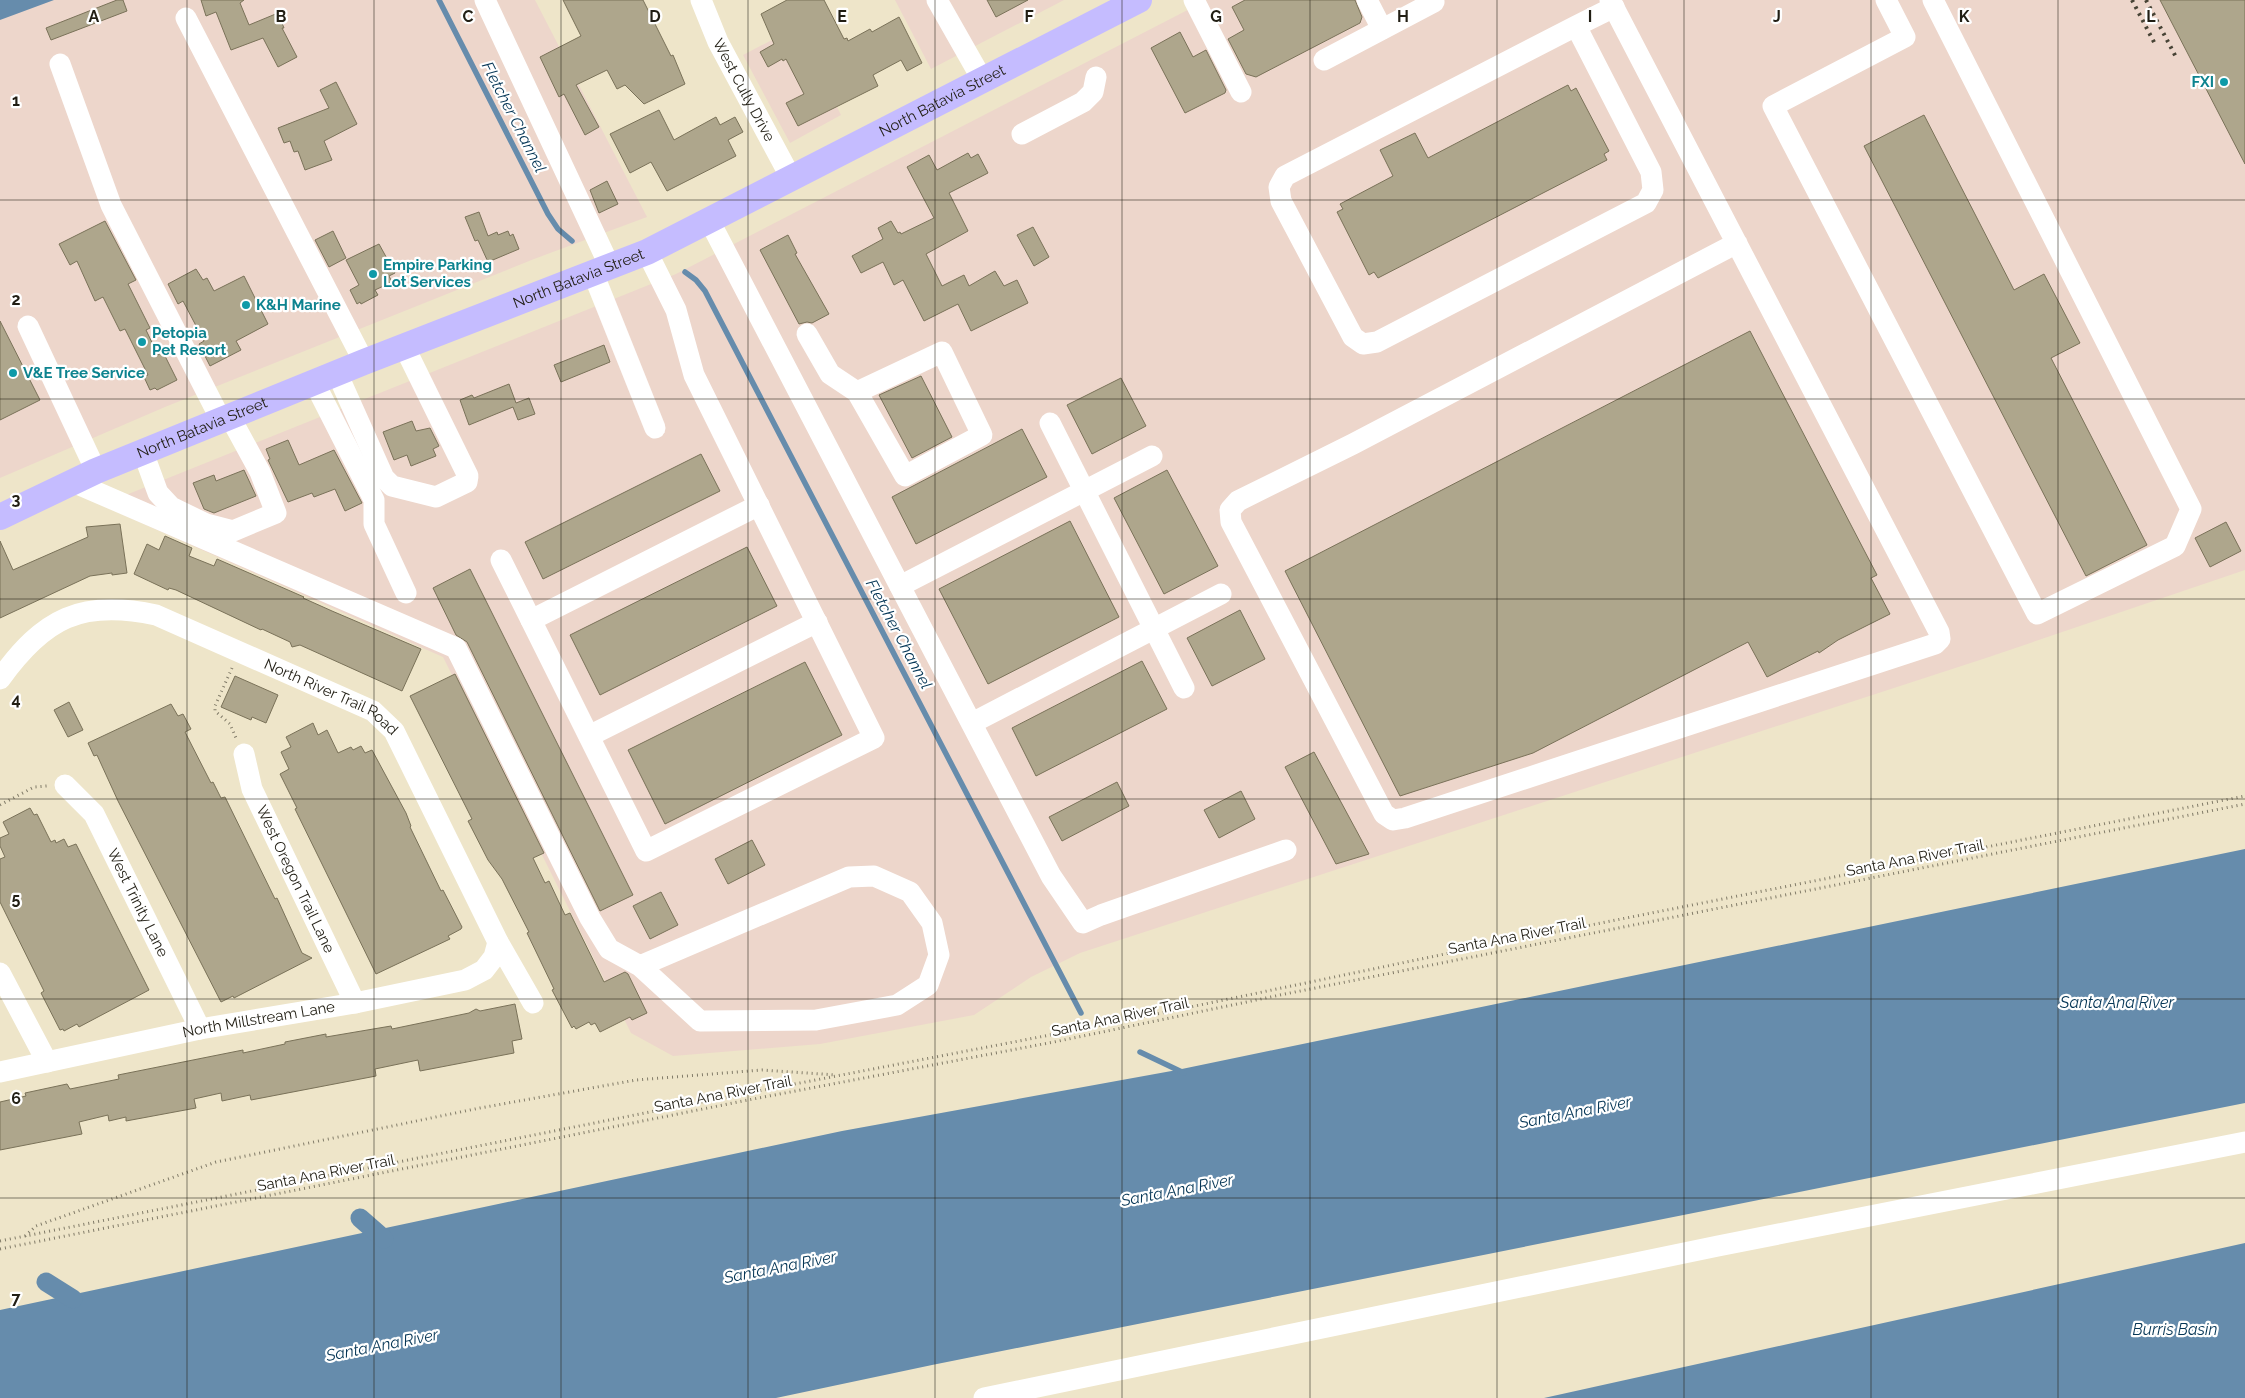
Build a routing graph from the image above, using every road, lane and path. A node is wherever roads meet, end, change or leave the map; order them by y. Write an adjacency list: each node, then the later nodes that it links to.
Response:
1 (485, 0): 24 (street)
2 (701, 0): 20 (street, West Cully Drive)
3 (937, 0): 17 (street)
4 (1139, 0): 17 (main road, North Batavia Street)
5 (1194, 0): 18 (street)
6 (1367, 0): 13 (street)
7 (1886, 0): 8 (street)
8 (1933, 0)
9 (1434, 2): 13 (street)
10 (1612, 4): 12 (street); 22 (street)
11 (186, 18): 29 (street)
12 (1576, 26): 12 (street)
13 (1382, 30): 14 (street)
14 (1324, 60)
15 (60, 64): 33 (street)
16 (1096, 78): 19 (street)
17 (982, 81): 20 (main road, North Batavia Street)
18 (1242, 92)
19 (1022, 134)
20 (792, 178): 21 (main road, North Batavia Street)
21 (710, 220): 23 (main road, North Batavia Street); 30 (street)
22 (1737, 243): 22 (street)
23 (647, 252): 24 (main road, North Batavia Street); 40 (street)
24 (601, 270): 27 (main road, North Batavia Street); 35 (street)
25 (28, 326): 38 (street)
26 (807, 334): 28 (street)
27 (404, 346): 29 (main road, North Batavia Street); 31 (street)
28 (818, 354): 30 (street); 32 (street)
29 (364, 362): 31 (main road, North Batavia Street)
30 (788, 370): 43 (street)
31 (326, 377): 33 (main road, North Batavia Street); 44 (street)
32 (857, 392): 32 (street)
33 (226, 419): 36 (main road, North Batavia Street); 36 (street)
34 (1050, 423): 39 (street)
35 (655, 428)
36 (143, 452): 38 (main road, North Batavia Street)
37 (1152, 456): 39 (street)
38 (85, 476): 41 (main road, North Batavia Street); 61 (street)
39 (1084, 491): 43 (street); 48 (street)
40 (759, 505): 46 (street); 47 (street)
41 (0, 516)
42 (501, 560): 46 (street)
43 (900, 586): 52 (street)
44 (406, 594)
45 (1221, 594): 48 (street)
46 (531, 620): 53 (street)
47 (817, 622): 53 (street); 53 (street)
48 (1154, 630): 51 (street); 52 (street)
49 (239, 651): 50 (street, North River Trail Road); 54 (path); 60 (street, North River Trail Road)
50 (0, 679)
51 (1184, 688)
52 (972, 723): 59 (street)
53 (589, 736)
54 (244, 754): 64 (street, West Oregon Trail Lane)
55 (65, 785): 58 (path); 65 (street, West Trinity Lane)
56 (2245, 796): 68 (path)
57 (2245, 804): 72 (path, Santa Ana River Trail)
58 (0, 805)
59 (1286, 850)
60 (498, 942): 63 (street, North River Trail Road); 64 (street, North Millstream Lane)
61 (640, 966): 61 (street)
62 (0, 973): 66 (street)
63 (533, 1002)
64 (355, 1003): 65 (street, North Millstream Lane)
65 (200, 1029): 66 (street, North Millstream Lane)
66 (47, 1062): 67 (street, North Millstream Lane)
67 (0, 1072)
68 (842, 1075): 70 (path); 70 (path)
69 (2245, 1142): 73 (street)
70 (24, 1237): 71 (path)
71 (0, 1241)
72 (0, 1249)
73 (984, 1398)

